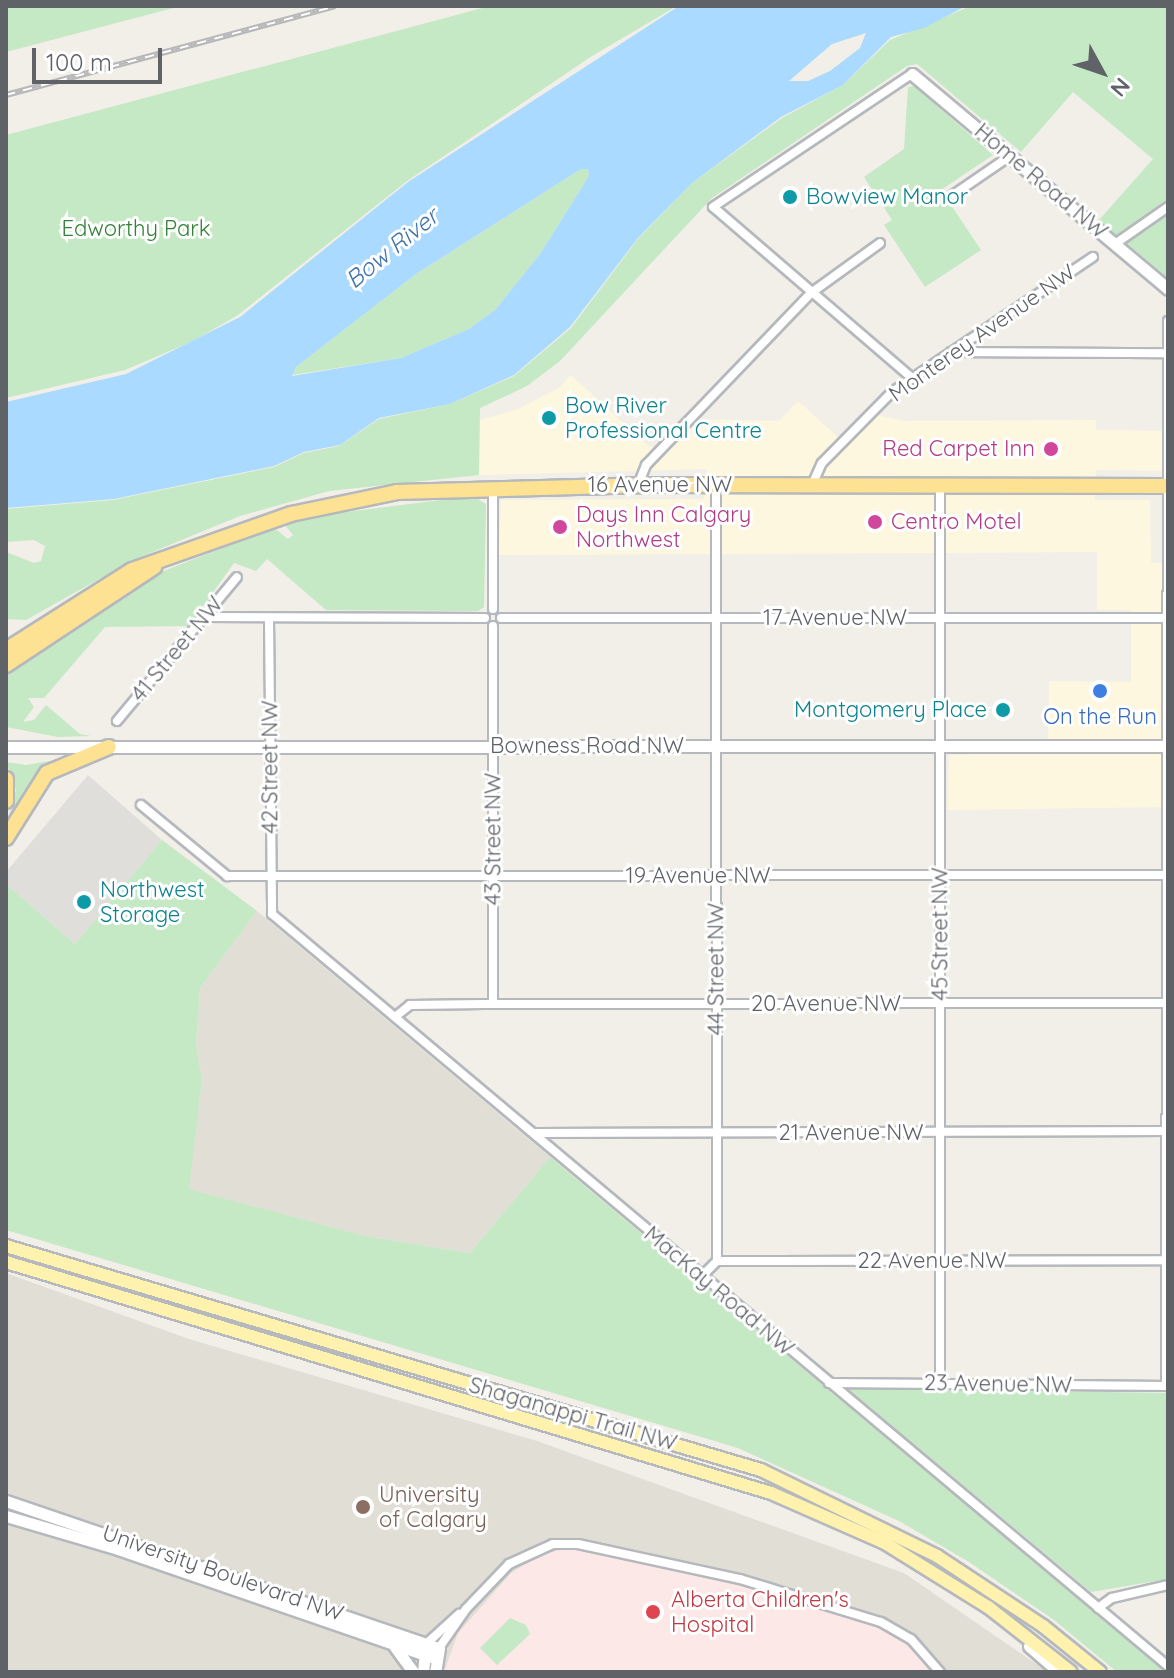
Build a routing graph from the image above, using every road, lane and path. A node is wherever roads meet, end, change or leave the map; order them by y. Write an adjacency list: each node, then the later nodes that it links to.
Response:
1 (912, 74): 2 (street, Home Road NW); 9 (street)
2 (1010, 156): 3 (street); 6 (street, Home Road NW)
3 (953, 195)
4 (1168, 207): 6 (street)
5 (880, 243): 9 (street)
6 (1115, 244): 8 (street, Home Road NW)
7 (1093, 257): 11 (street, Monterey Avenue NW)
8 (1168, 289)
9 (811, 293): 13 (street); 14 (street)
10 (1168, 321): 12 (street)
11 (950, 352): 12 (street); 13 (street, Monterey Avenue NW)
12 (1167, 353): 18 (street)
13 (912, 378): 16 (street, Monterey Avenue NW)
14 (638, 485): 15 (highway, 16 Avenue NW); 19 (highway, 16 Avenue NW)
15 (716, 485): 16 (highway, 16 Avenue NW); 26 (street, 44 Street NW)
16 (812, 485): 17 (highway, 16 Avenue NW)
17 (940, 485): 18 (highway, 16 Avenue NW); 27 (street, 45 Street NW)
18 (1167, 485): 28 (street)
19 (493, 487): 20 (highway, 16 Avenue NW); 22 (street)
20 (164, 560): 31 (highway, 16 Avenue NW); 34 (highway, 16 Avenue NW)
21 (237, 577): 23 (street, 41 Street NW)
22 (493, 609): 24 (street); 25 (street)
23 (204, 617): 29 (street); 35 (street, 41 Street NW)
24 (485, 618): 29 (street); 30 (street)
25 (501, 618): 26 (street, 17 Avenue NW); 30 (street)
26 (717, 618): 27 (street, 17 Avenue NW); 36 (street, 44 Street NW)
27 (939, 618): 28 (street, 17 Avenue NW); 42 (street, 45 Street NW)
28 (1167, 618): 37 (street)
29 (269, 619): 40 (street, 42 Street NW)
30 (493, 626): 41 (street, 43 Street NW)
31 (29, 633): 32 (highway); 33 (highway, 16 Avenue NW)
32 (6, 636)
33 (6, 650)
34 (6, 665)
35 (117, 721)
36 (716, 745): 41 (street, Bowness Road NW); 42 (street, Bowness Road NW); 51 (street, 44 Street NW)
37 (1168, 746): 42 (street, Bowness Road NW); 48 (street)
38 (6, 747): 39 (street, Bowness Road NW)
39 (109, 747): 40 (street, Bowness Road NW); 46 (highway)
40 (269, 747): 41 (street, Bowness Road NW); 49 (street, 42 Street NW)
41 (493, 747): 50 (street, 43 Street NW)
42 (939, 747): 47 (street, 45 Street NW)
43 (6, 779): 44 (highway)
44 (6, 801)
45 (141, 805): 49 (street, 19 Avenue NW)
46 (6, 838)
47 (939, 875): 48 (street, 19 Avenue NW); 51 (street, 19 Avenue NW); 53 (street, 45 Street NW)
48 (1167, 875): 54 (street)
49 (270, 876): 50 (street, 19 Avenue NW); 52 (street, 42 Street NW)
50 (493, 876): 51 (street, 19 Avenue NW); 55 (street, 43 Street NW)
51 (716, 876): 56 (street, 44 Street NW)
52 (272, 914): 57 (street, MacKay Road NW)
53 (940, 1003): 54 (street, 20 Avenue NW); 56 (street, 20 Avenue NW); 61 (street, 45 Street NW)
54 (1165, 1003): 58 (street)
55 (493, 1004): 56 (street, 20 Avenue NW); 57 (street, 20 Avenue NW)
56 (716, 1004): 59 (street, 44 Street NW)
57 (395, 1017): 60 (street, MacKay Road NW)
58 (1167, 1131): 61 (street, 21 Avenue NW); 63 (street)
59 (717, 1132): 60 (street, 21 Avenue NW); 61 (street, 21 Avenue NW); 64 (street, 44 Street NW)
60 (534, 1133): 67 (street, MacKay Road NW)
61 (940, 1133): 65 (street, 45 Street NW)
62 (6, 1246): 85 (main road, Shaganappi Trail NW)
63 (1168, 1260): 65 (street, 22 Avenue NW); 70 (street)
64 (717, 1261): 65 (street, 22 Avenue NW); 67 (street)
65 (939, 1261): 69 (street, 45 Street NW)
66 (6, 1262): 74 (main road, Shaganappi Trail NW)
67 (702, 1276): 68 (street, MacKay Road NW)
68 (829, 1383): 69 (street, 23 Avenue NW); 75 (street, MacKay Road NW)
69 (940, 1383): 70 (street, 23 Avenue NW)
70 (1167, 1386)
71 (6, 1501): 78 (street, University Boulevard NW)
72 (6, 1516): 77 (street, University Boulevard NW)
73 (1168, 1585): 75 (street)
74 (988, 1607): 83 (street); 84 (main road, Shaganappi Trail NW)
75 (1098, 1608): 79 (street, MacKay Road NW)
76 (466, 1609): 78 (street); 78 (street); 82 (street)
77 (392, 1643): 78 (street, University Boulevard NW); 80 (street)
78 (433, 1656): 81 (street)
79 (1168, 1666)
80 (413, 1672)
81 (423, 1672)
82 (940, 1672)
83 (1059, 1672)
84 (1071, 1672)
85 (1100, 1672)

